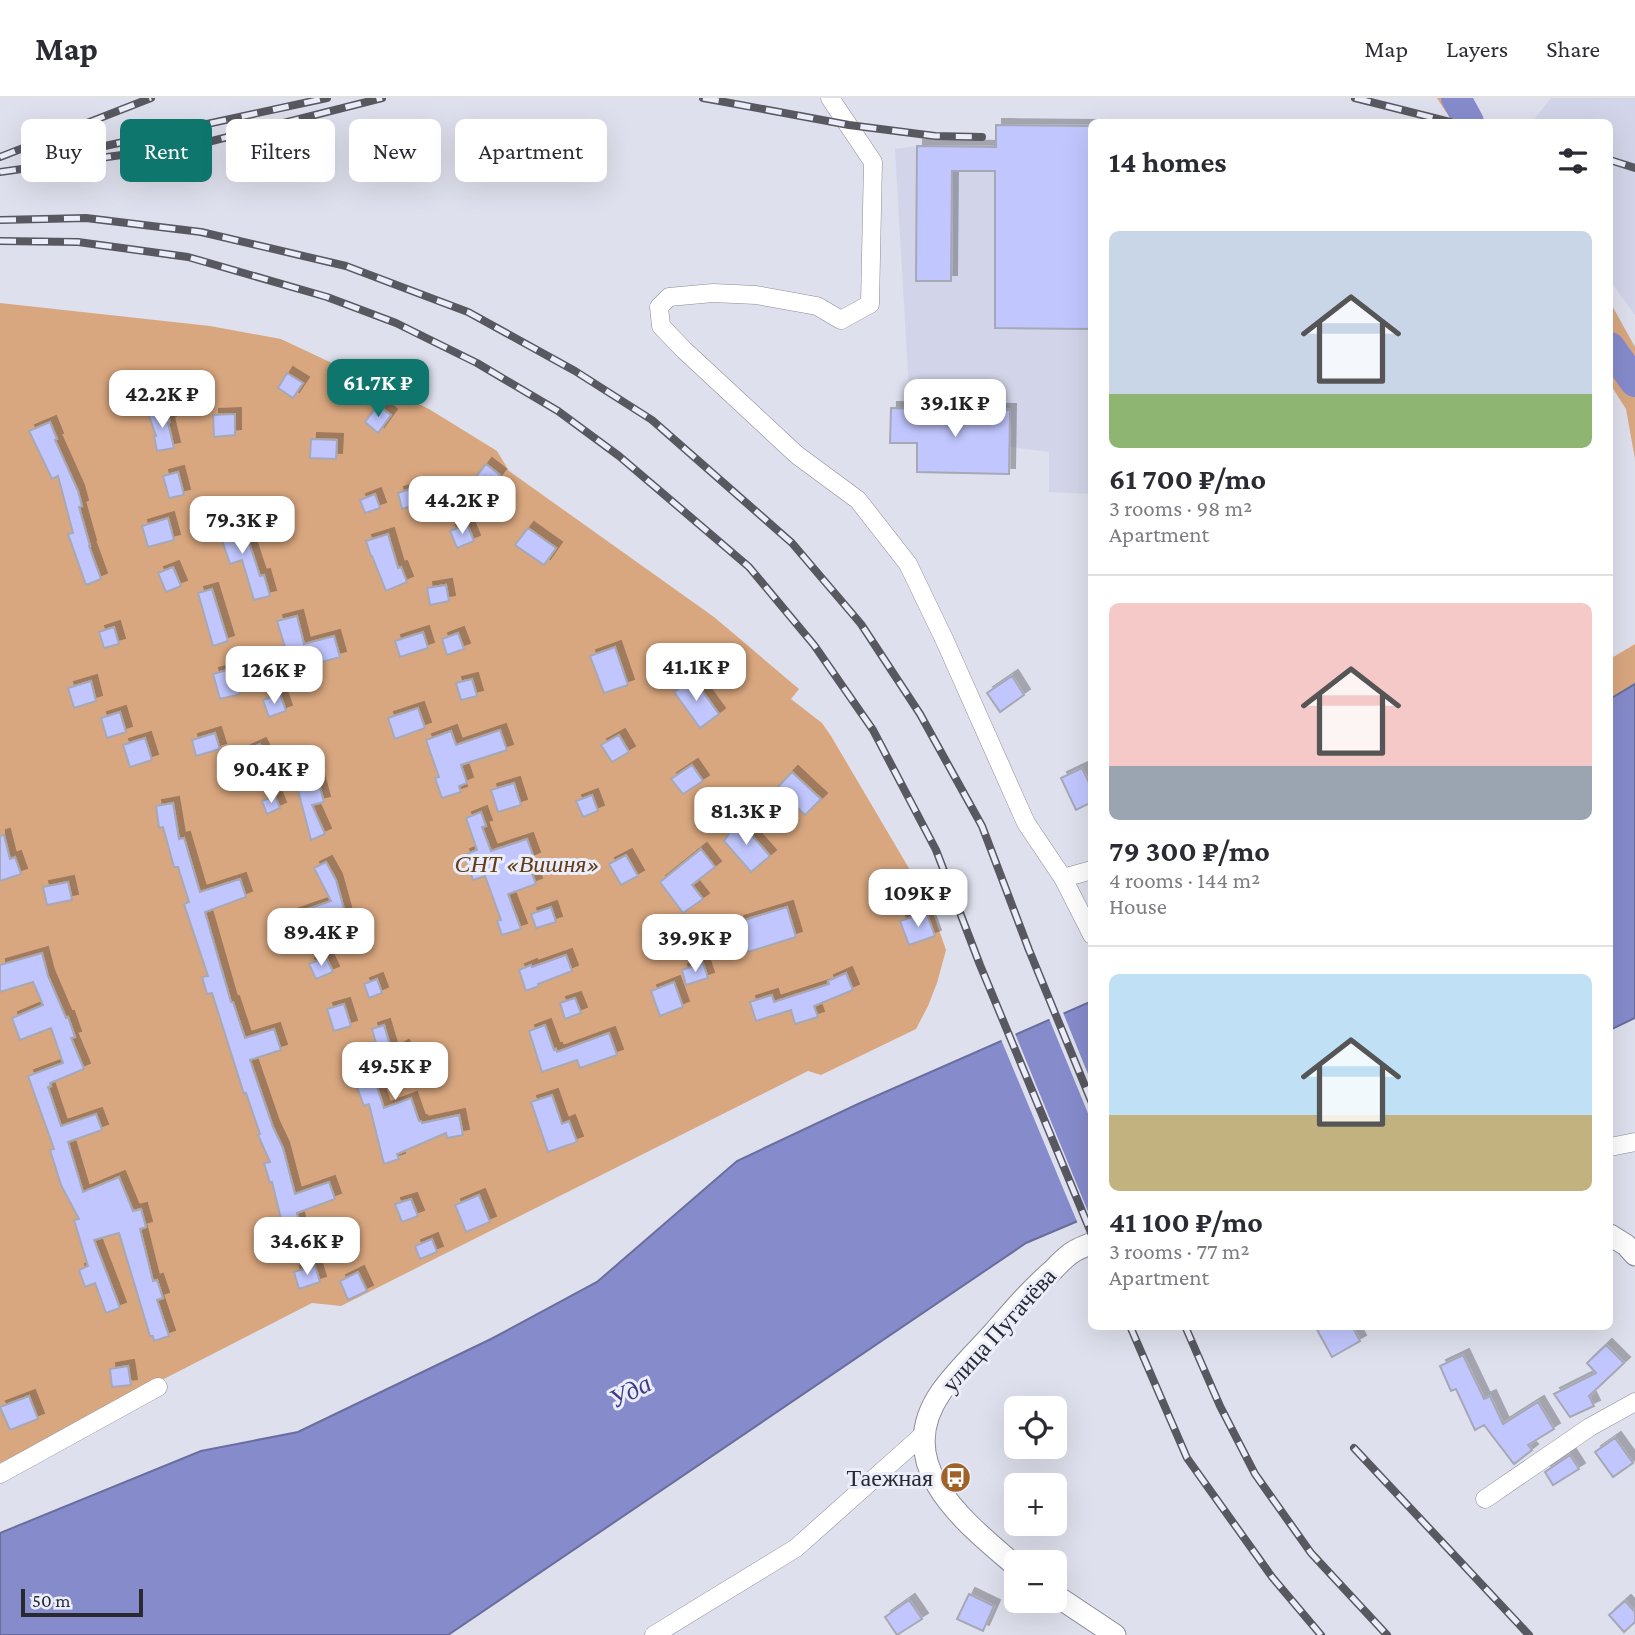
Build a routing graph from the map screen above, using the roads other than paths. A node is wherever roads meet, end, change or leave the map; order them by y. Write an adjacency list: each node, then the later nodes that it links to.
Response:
1 (830, 98): 3 (street)
2 (1088, 871): 3 (street)
3 (1063, 878): 4 (street)
4 (1088, 927)
5 (1635, 1142): 6 (street)
6 (1613, 1146)
7 (1613, 1238): 9 (street)
8 (1088, 1245): 12 (street, улица Пугачёва)
9 (1635, 1255)
10 (158, 1387): 13 (street)
11 (1635, 1402): 14 (street)
12 (925, 1433): 15 (street); 17 (street)
13 (0, 1474)
14 (1485, 1499)
15 (1004, 1556)
16 (1067, 1603): 18 (street)
17 (654, 1635)
18 (1115, 1635)

